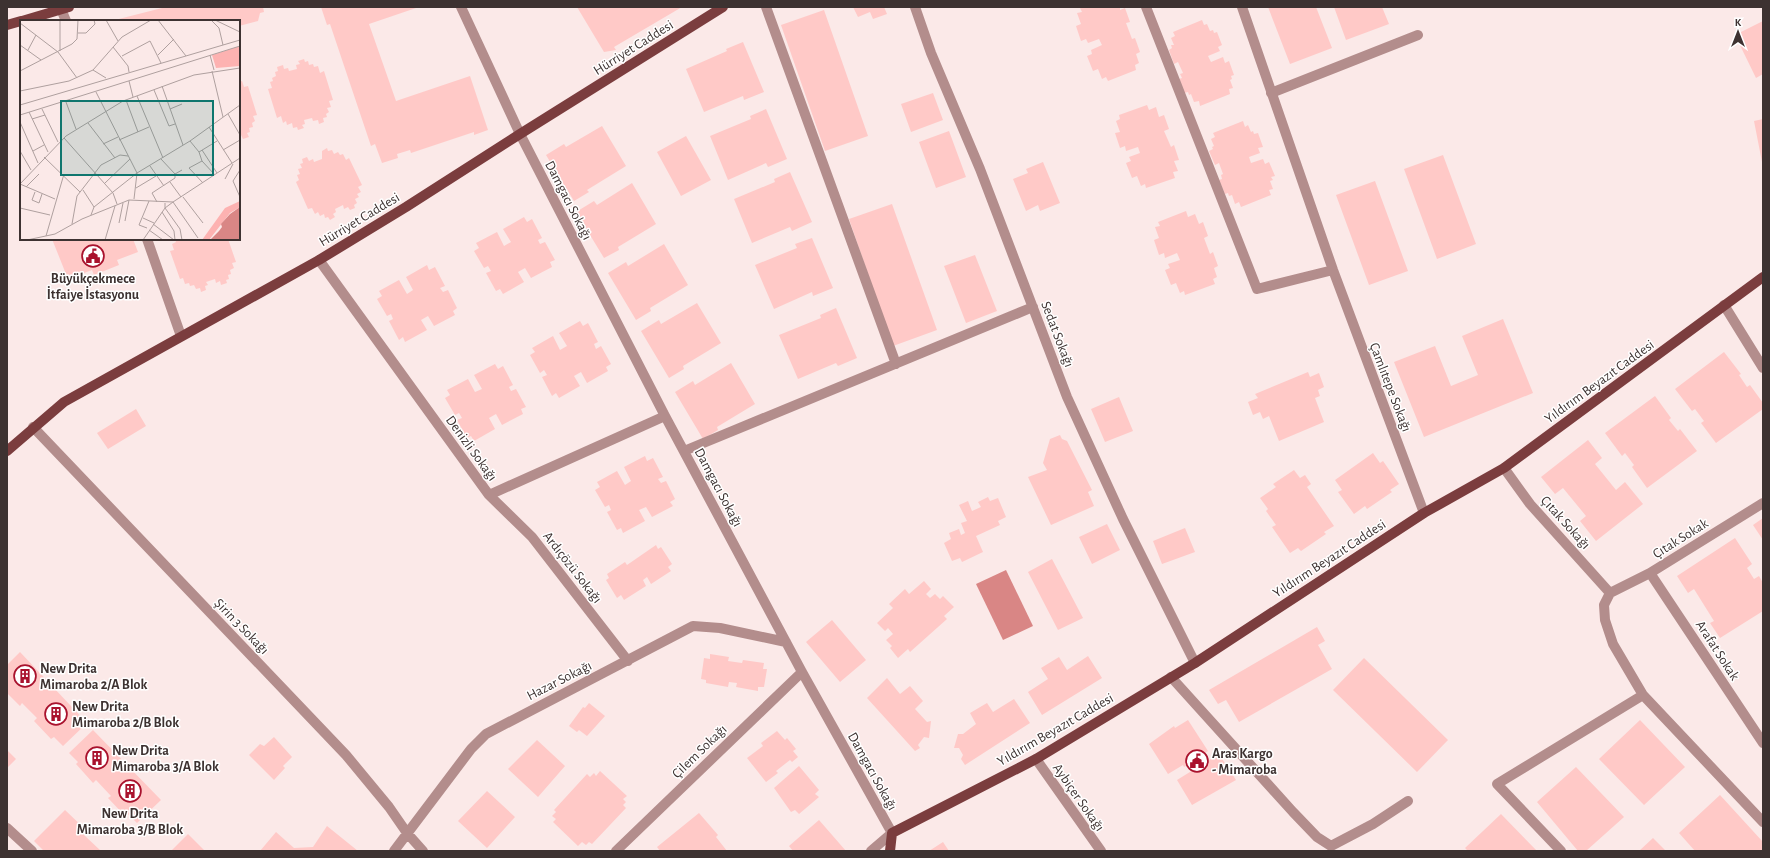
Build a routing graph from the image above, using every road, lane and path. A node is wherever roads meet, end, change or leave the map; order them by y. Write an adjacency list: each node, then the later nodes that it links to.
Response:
1 (461, 7): 14 (street, Damgacı Sokağı)
2 (723, 7): 14 (main road, Hürriyet Caddesi)
3 (766, 7): 22 (street)
4 (915, 7): 20 (street, Sedat Sokağı)
5 (1146, 7): 17 (street)
6 (1242, 7): 13 (street, Çamlıtepe Sokağı)
7 (65, 8): 8 (main road); 9 (street)
8 (24, 20)
9 (66, 20)
10 (20, 21): 11 (main road)
11 (7, 25)
12 (1418, 35): 13 (street)
13 (1271, 93): 17 (street, Çamlıtepe Sokağı)
14 (520, 134): 16 (main road, Hürriyet Caddesi); 24 (street, Damgacı Sokağı)
15 (147, 240): 21 (street)
16 (319, 260): 21 (main road, Hürriyet Caddesi); 29 (street, Denizli Sokağı)
17 (1333, 270): 31 (street, Çamlıtepe Sokağı)
18 (1763, 277): 19 (main road, Yıldırım Beyazıt Caddesi)
19 (1724, 305): 23 (street); 28 (main road, Yıldırım Beyazıt Caddesi)
20 (1033, 307): 22 (street); 36 (street, Sedat Sokağı)
21 (181, 336): 25 (main road, Hürriyet Caddesi)
22 (896, 364): 27 (street)
23 (1763, 368)
24 (665, 416): 27 (street, Damgacı Sokağı); 29 (street, Denizli Sokağı)
25 (33, 427): 26 (main road, Hürriyet Caddesi); 45 (street, Şirin 3 Sokağı)
26 (7, 451)
27 (684, 451): 34 (street, Damgacı Sokağı)
28 (1504, 468): 31 (main road, Yıldırım Beyazıt Caddesi); 33 (street, Çıtak Sokağı)
29 (489, 495): 35 (street, Ardıçözü Sokağı)
30 (1763, 503): 32 (street, Çıtak Sokak)
31 (1424, 513): 36 (main road, Yıldırım Beyazıt Caddesi)
32 (1650, 573): 33 (street, Çıtak Sokak); 40 (street, Arafat Sokak)
33 (1610, 594): 39 (street)
34 (786, 642): 35 (street, Hazar Sokağı); 37 (street, Damgacı Sokağı)
35 (628, 661): 45 (street, Hazar Sokağı)
36 (1195, 663): 38 (main road, Yıldırım Beyazıt Caddesi)
37 (802, 672): 46 (street, Damgacı Sokağı); 51 (street, Çilem Sokağı)
38 (1171, 677): 41 (main road, Yıldırım Beyazıt Caddesi); 47 (street)
39 (1643, 695): 43 (street); 55 (street)
40 (1763, 743)
41 (1036, 759): 46 (main road, Yıldırım Beyazıt Caddesi); 54 (street, Aybiçer Sokağı)
42 (1408, 801): 47 (street)
43 (1763, 822)
44 (7, 828): 48 (street)
45 (407, 833): 49 (street, Hazar Sokağı); 50 (street, Şirin 3 Sokağı)
46 (892, 833): 52 (street); 53 (main road)
47 (1332, 848)
48 (32, 851)
49 (394, 851)
50 (423, 851)
51 (616, 851)
52 (872, 851)
53 (890, 851)
54 (1100, 851)
55 (1561, 851)

